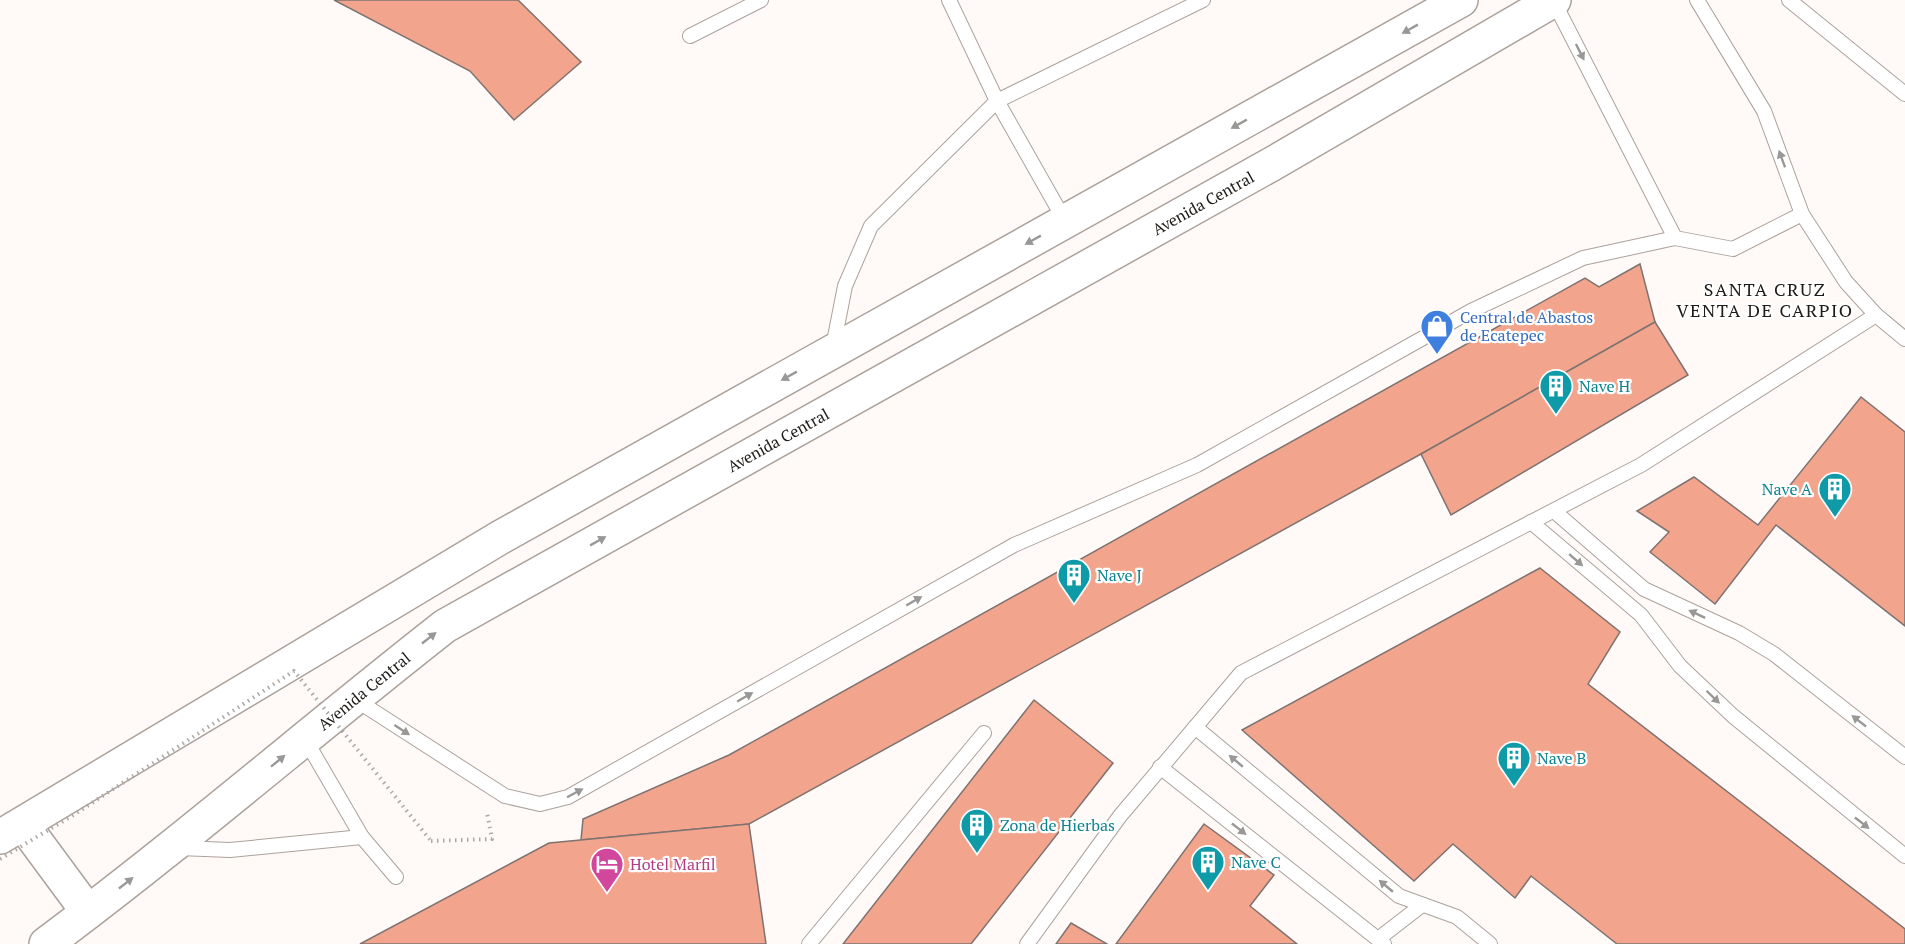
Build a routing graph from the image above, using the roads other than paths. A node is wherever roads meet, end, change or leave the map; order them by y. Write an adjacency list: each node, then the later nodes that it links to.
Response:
1 (761, 0): 8 (lane)
2 (949, 0): 10 (lane)
3 (1203, 0): 10 (lane)
4 (1461, 0): 12 (highway, one-way to 12)
5 (1554, 0): 13 (lane, one-way to 13); 21 (highway, Avenida Central, one-way to 5)
6 (1697, 0): 11 (lane, one-way to 6)
7 (1789, 0): 9 (lane)
8 (690, 36)
9 (1905, 94)
10 (997, 101): 12 (lane); 16 (lane)
11 (1802, 214): 13 (lane); 14 (lane)
12 (1065, 221): 16 (highway, one-way to 16)
13 (1675, 238): 21 (lane, one-way to 13)
14 (1876, 315): 15 (lane); 17 (lane)
15 (1905, 339)
16 (832, 352): 27 (highway, one-way to 27)
17 (1554, 511): 18 (lane); 19 (lane)
18 (1531, 522): 20 (lane, one-way to 20); 22 (lane)
19 (1644, 589): 20 (lane); 25 (lane, one-way to 19)
20 (1641, 615): 30 (lane, one-way to 30)
21 (353, 698): 24 (highway, Avenida Central)
22 (1195, 727): 26 (lane); 32 (lane, one-way to 22)
23 (984, 733): 36 (lane)
24 (305, 739): 28 (lane); 29 (highway, Avenida Central, one-way to 24)
25 (1905, 757)
26 (1160, 767): 34 (lane, one-way to 34); 37 (lane)
27 (12, 830): 33 (highway)
28 (362, 837): 29 (lane); 31 (lane)
29 (171, 848): 33 (highway, Avenida Central, one-way to 29)
30 (1905, 856)
31 (396, 877)
32 (1422, 904): 34 (lane); 38 (lane)
33 (88, 912): 35 (highway, Avenida Central)
34 (1381, 942)
35 (46, 944)
36 (808, 944)
37 (1026, 944)
38 (1490, 944)

